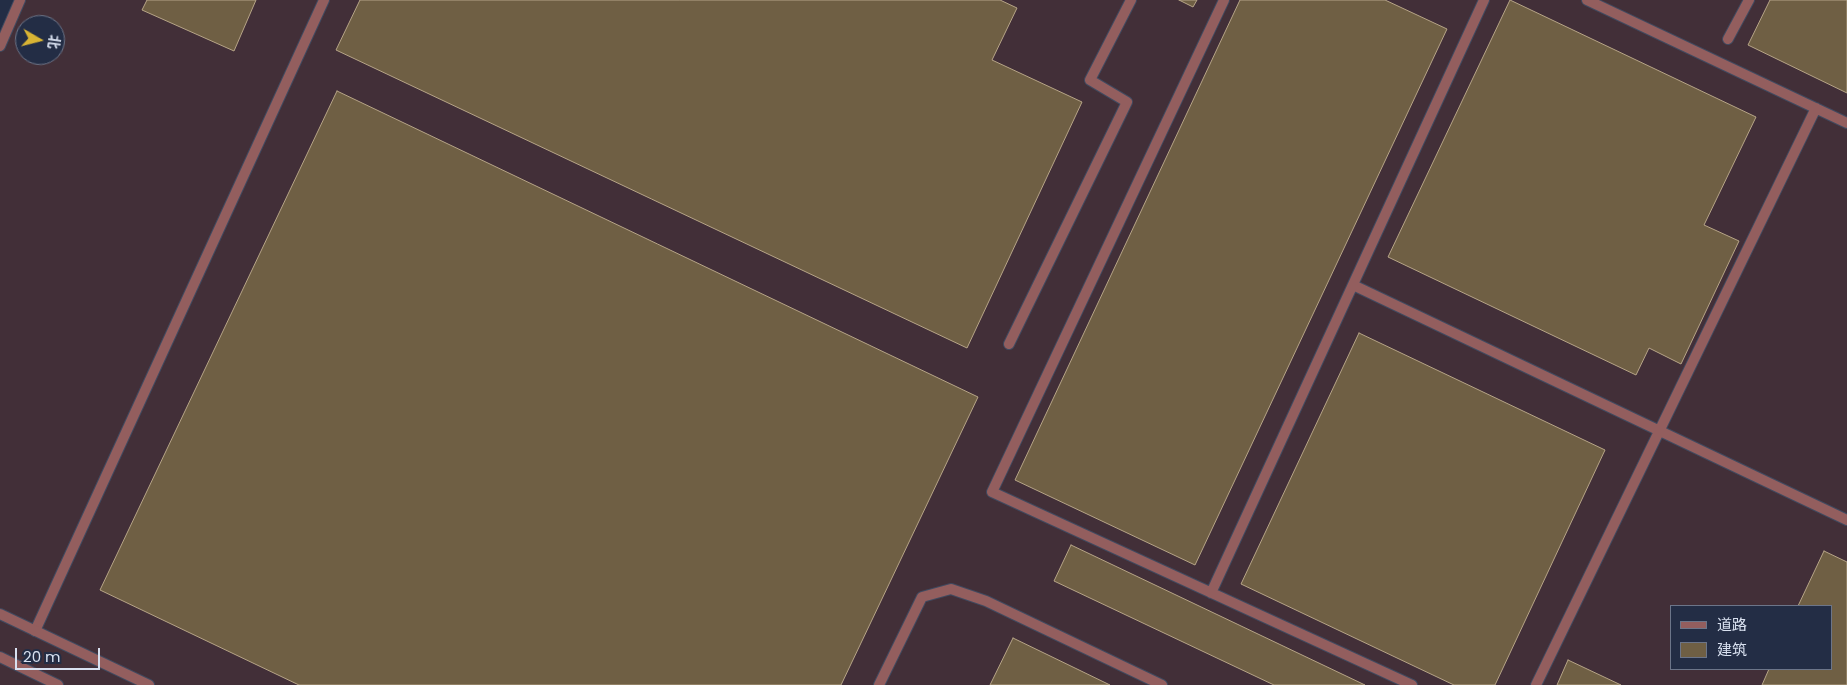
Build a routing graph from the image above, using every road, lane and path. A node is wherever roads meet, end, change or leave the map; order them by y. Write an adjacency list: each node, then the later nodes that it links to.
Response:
1 (20, 0): 9 (street)
2 (324, 0): 18 (street)
3 (1131, 0): 13 (street)
4 (1224, 0): 16 (street)
5 (1484, 0): 12 (street)
6 (1587, 0): 10 (street)
7 (1749, 0): 8 (street)
8 (1728, 39)
9 (0, 46)
10 (1816, 108): 11 (street); 14 (street)
11 (1847, 123)
12 (1353, 285): 14 (street); 16 (street)
13 (1009, 344)
14 (1659, 431): 15 (street); 25 (street)
15 (1847, 520)
16 (1211, 593): 24 (street)
17 (0, 614): 18 (street)
18 (34, 631): 21 (street)
19 (0, 657): 20 (street)
20 (58, 685)
21 (149, 685)
22 (880, 685): 23 (street)
23 (1162, 685)
24 (1412, 685)
25 (1536, 685)

